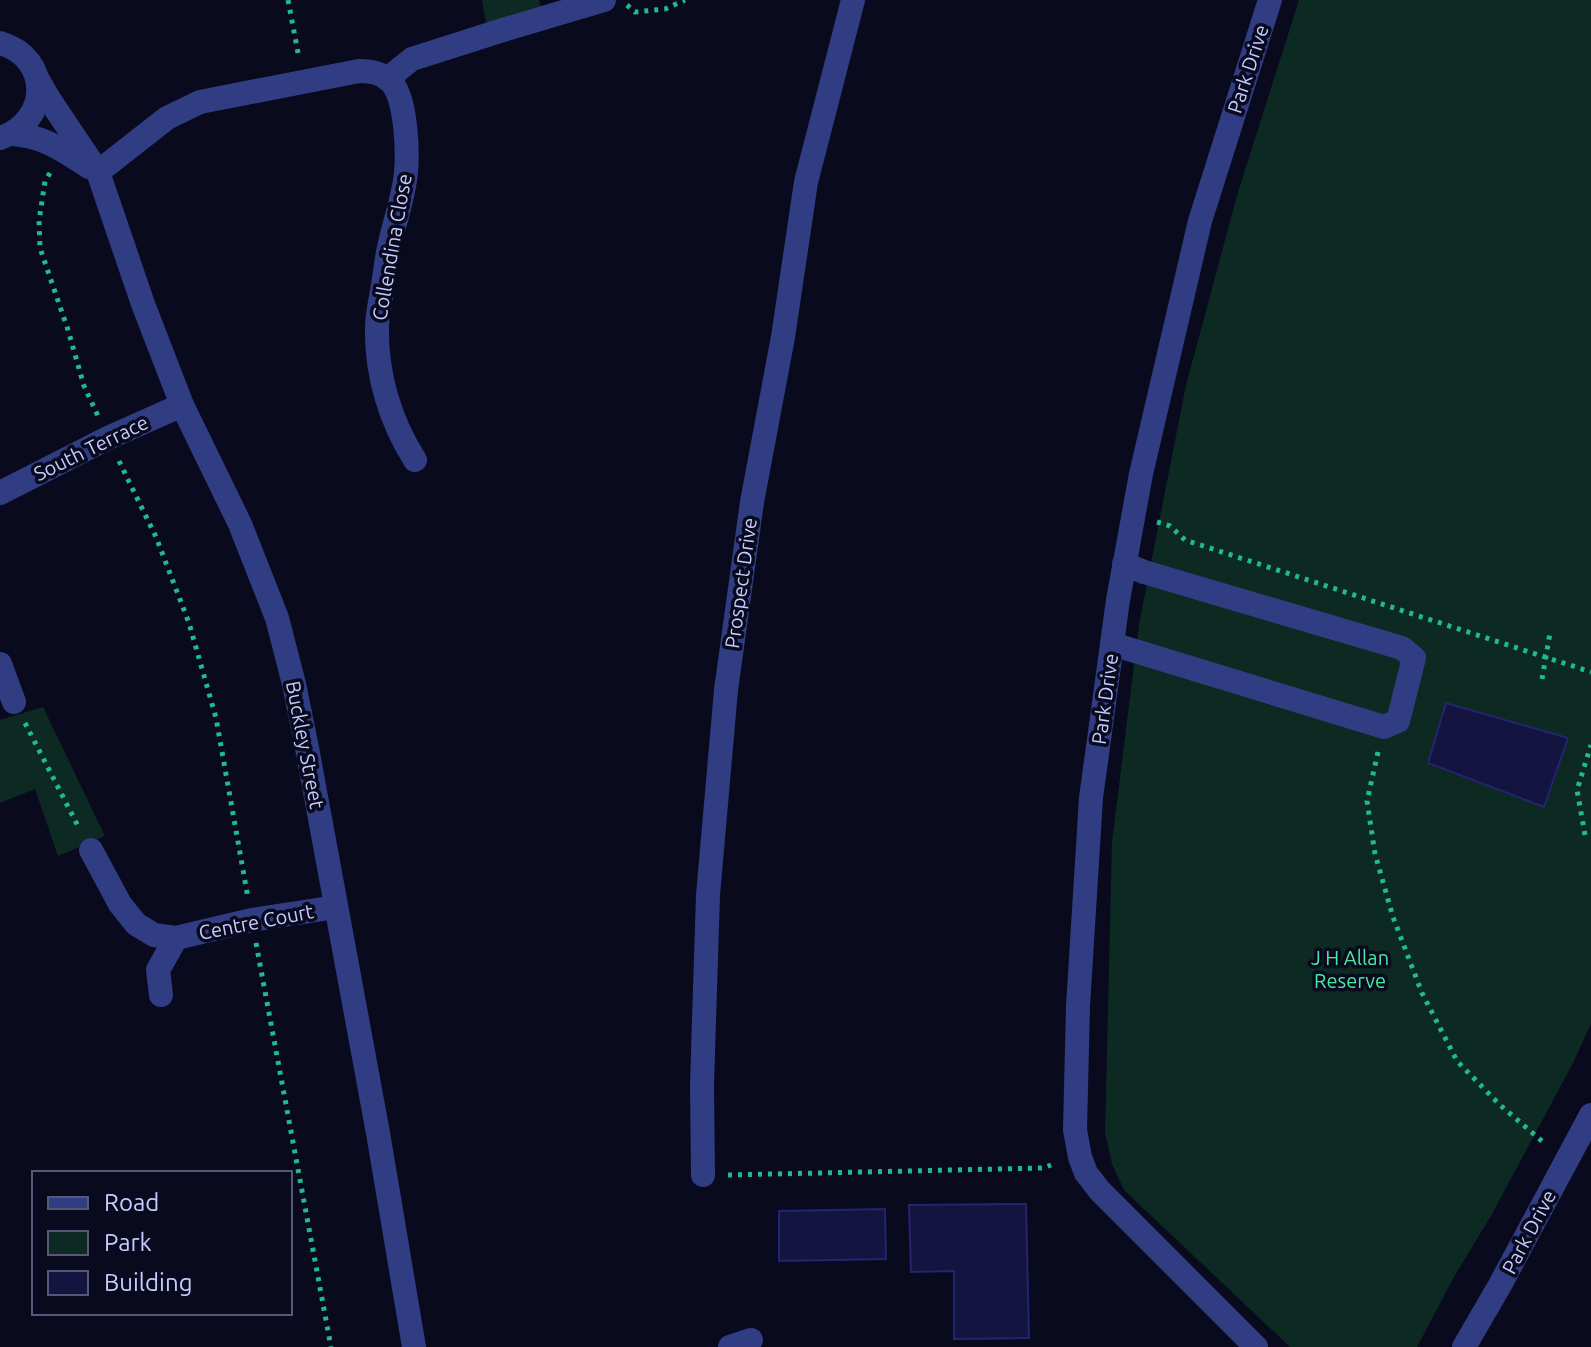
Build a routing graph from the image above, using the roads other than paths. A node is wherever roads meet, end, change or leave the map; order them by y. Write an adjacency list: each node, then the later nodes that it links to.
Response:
1 (604, 0): 6 (street)
2 (853, 0): 21 (street, Prospect Drive)
3 (1270, 0): 12 (street, Park Drive)
4 (1, 42): 5 (street, Buckley Street)
5 (37, 78): 7 (street); 8 (street, Buckley Street)
6 (387, 79): 8 (street); 10 (street, Collendina Close)
7 (6, 136): 8 (street)
8 (98, 172): 9 (street, Buckley Street)
9 (182, 405): 11 (street, South Terrace); 17 (street, Buckley Street)
10 (415, 460)
11 (0, 493)
12 (1124, 564): 13 (street, Park Drive); 13 (street)
13 (1112, 644): 23 (street, Park Drive)
14 (0, 664): 15 (street)
15 (14, 702)
16 (91, 850): 18 (street, Centre Court)
17 (336, 907): 18 (street, Centre Court); 22 (street, Buckley Street)
18 (176, 938): 19 (street, Centre Court)
19 (161, 995)
20 (1591, 1115): 24 (street, Park Drive)
21 (703, 1175)
22 (414, 1347)
23 (1256, 1347)
24 (1464, 1347)

